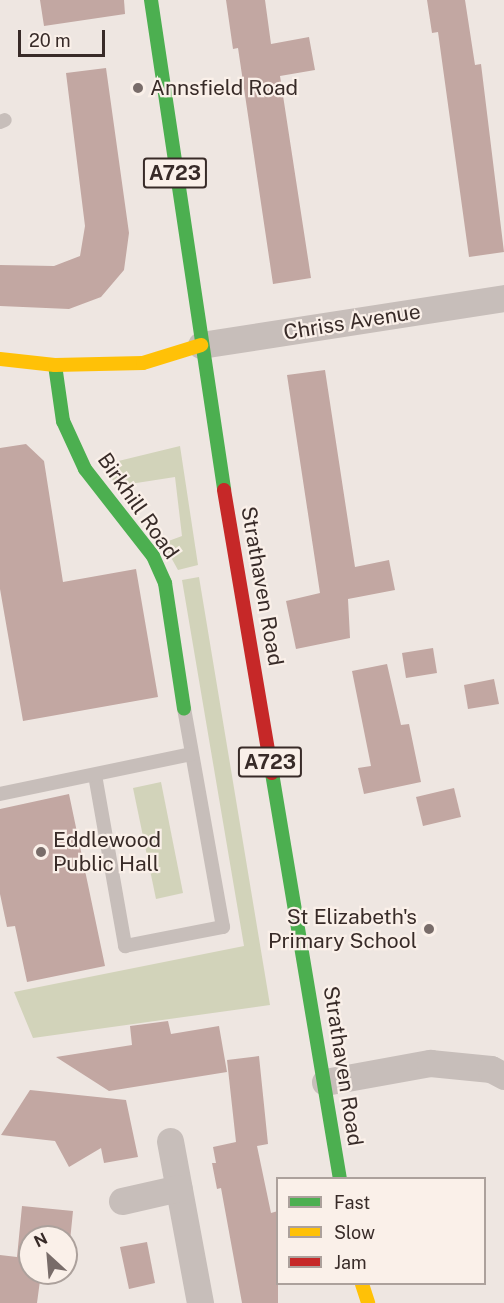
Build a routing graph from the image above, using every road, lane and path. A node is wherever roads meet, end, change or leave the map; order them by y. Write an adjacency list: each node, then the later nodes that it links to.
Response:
1 (151, 0): 3 (main road, Strathaven Road / A723)
2 (504, 298): 3 (street, Chriss Avenue)
3 (201, 345): 5 (main road); 11 (main road, Strathaven Road / A723)
4 (0, 359): 5 (main road)
5 (55, 365): 6 (main road, Birkhill Road)
6 (184, 709): 7 (lane)
7 (191, 754): 8 (lane); 8 (lane)
8 (95, 775): 9 (lane)
9 (0, 794)
10 (504, 1076): 11 (street)
11 (325, 1082): 13 (main road, Strathaven Road / A723)
12 (170, 1141): 14 (street)
13 (340, 1177)
14 (179, 1188): 15 (street); 17 (street)
15 (122, 1201)
16 (362, 1285): 18 (main road)
17 (200, 1303)
18 (368, 1303)

